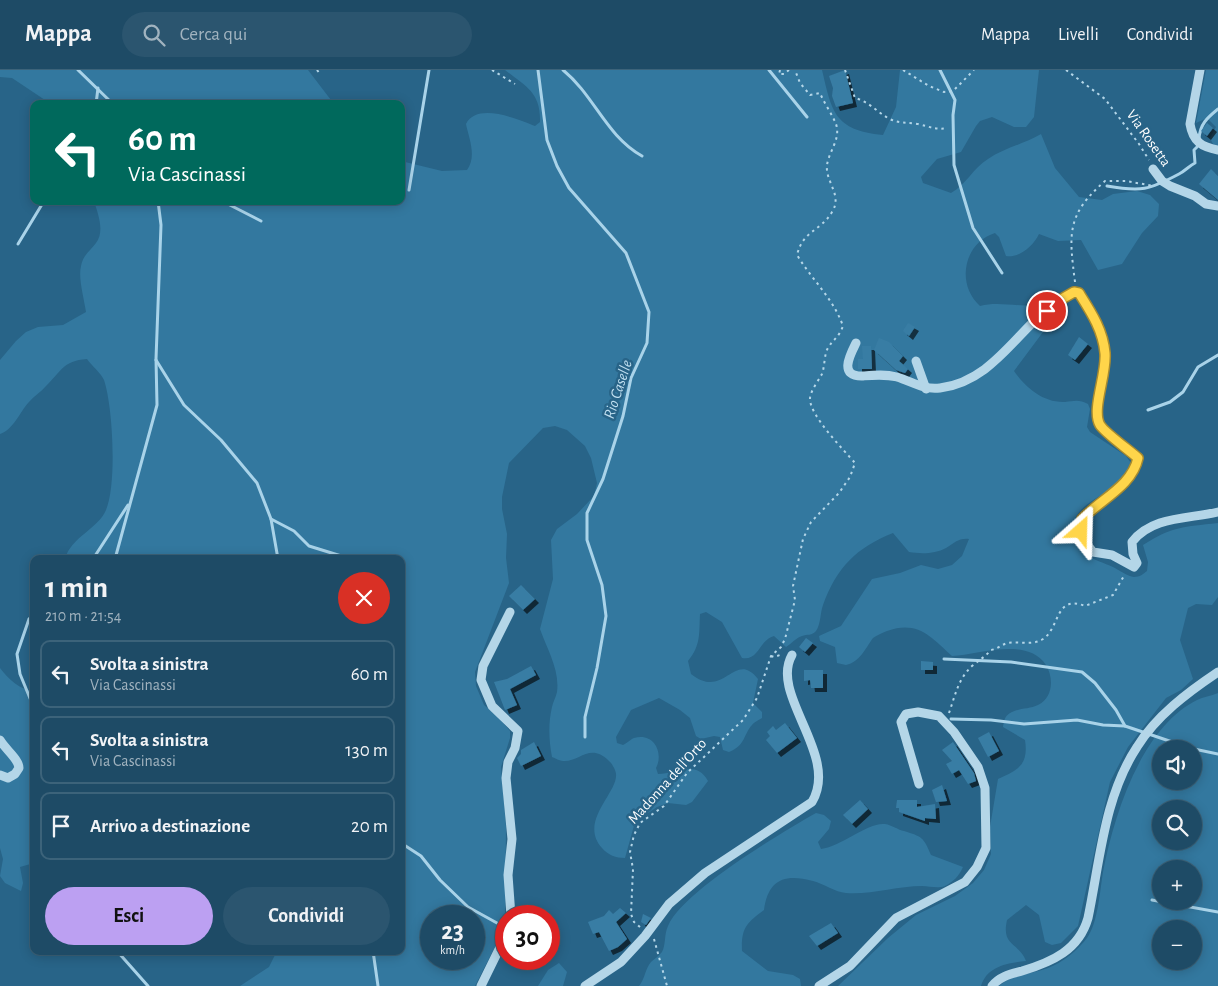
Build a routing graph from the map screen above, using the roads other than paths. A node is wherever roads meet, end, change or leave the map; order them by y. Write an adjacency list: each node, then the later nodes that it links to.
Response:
1 (1200, 74): 2 (street)
2 (1218, 150)
3 (1153, 169): 4 (street, Via Rosetta)
4 (1218, 206)
5 (856, 343): 7 (street)
6 (916, 361): 7 (street)
7 (926, 390): 8 (street)
8 (1218, 512)
9 (510, 612): 15 (street)
10 (792, 655): 18 (street)
11 (1218, 672): 20 (street)
12 (0, 740): 13 (street)
13 (0, 775)
14 (919, 784): 19 (street)
15 (510, 905)
16 (495, 958): 17 (street)
17 (482, 986)
18 (585, 986)
19 (819, 986)
20 (992, 986)

